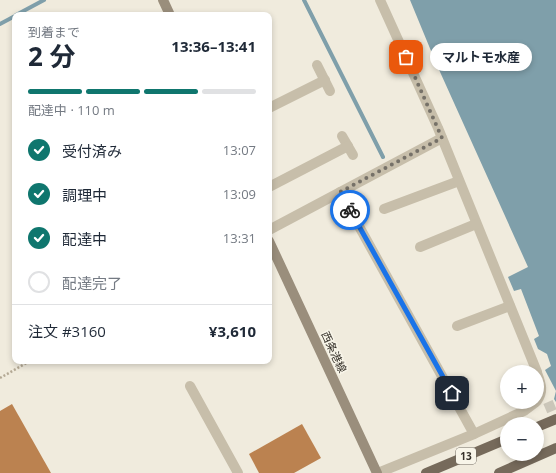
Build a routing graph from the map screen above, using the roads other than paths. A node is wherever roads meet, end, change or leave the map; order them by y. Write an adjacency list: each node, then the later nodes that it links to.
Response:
1 (163, 0): 3 (main road)
2 (380, 0): 9 (street)
3 (169, 12)
4 (317, 65): 5 (street)
5 (325, 80): 6 (street); 7 (street)
6 (330, 91)
7 (272, 106)
8 (342, 136): 11 (street)
9 (442, 138): 10 (street); 12 (street)
10 (459, 181): 13 (street); 14 (street)
11 (272, 186)
12 (340, 192): 15 (street); 27 (street)
13 (384, 209)
14 (476, 224): 17 (street); 18 (street)
15 (272, 228)
16 (272, 247): 31 (main road, 西条港線)
17 (420, 247)
18 (510, 306): 19 (street); 20 (street)
19 (457, 326)
20 (534, 365)
21 (190, 386): 30 (street)
22 (544, 393): 23 (street)
23 (548, 402)
24 (527, 409): 27 (street)
25 (556, 419): 26 (main road)
26 (544, 424)
27 (474, 434): 31 (street)
28 (500, 442): 32 (main road, 13)
29 (556, 448): 33 (main road)
30 (238, 473)
31 (378, 473)
32 (426, 473)
33 (499, 473)

